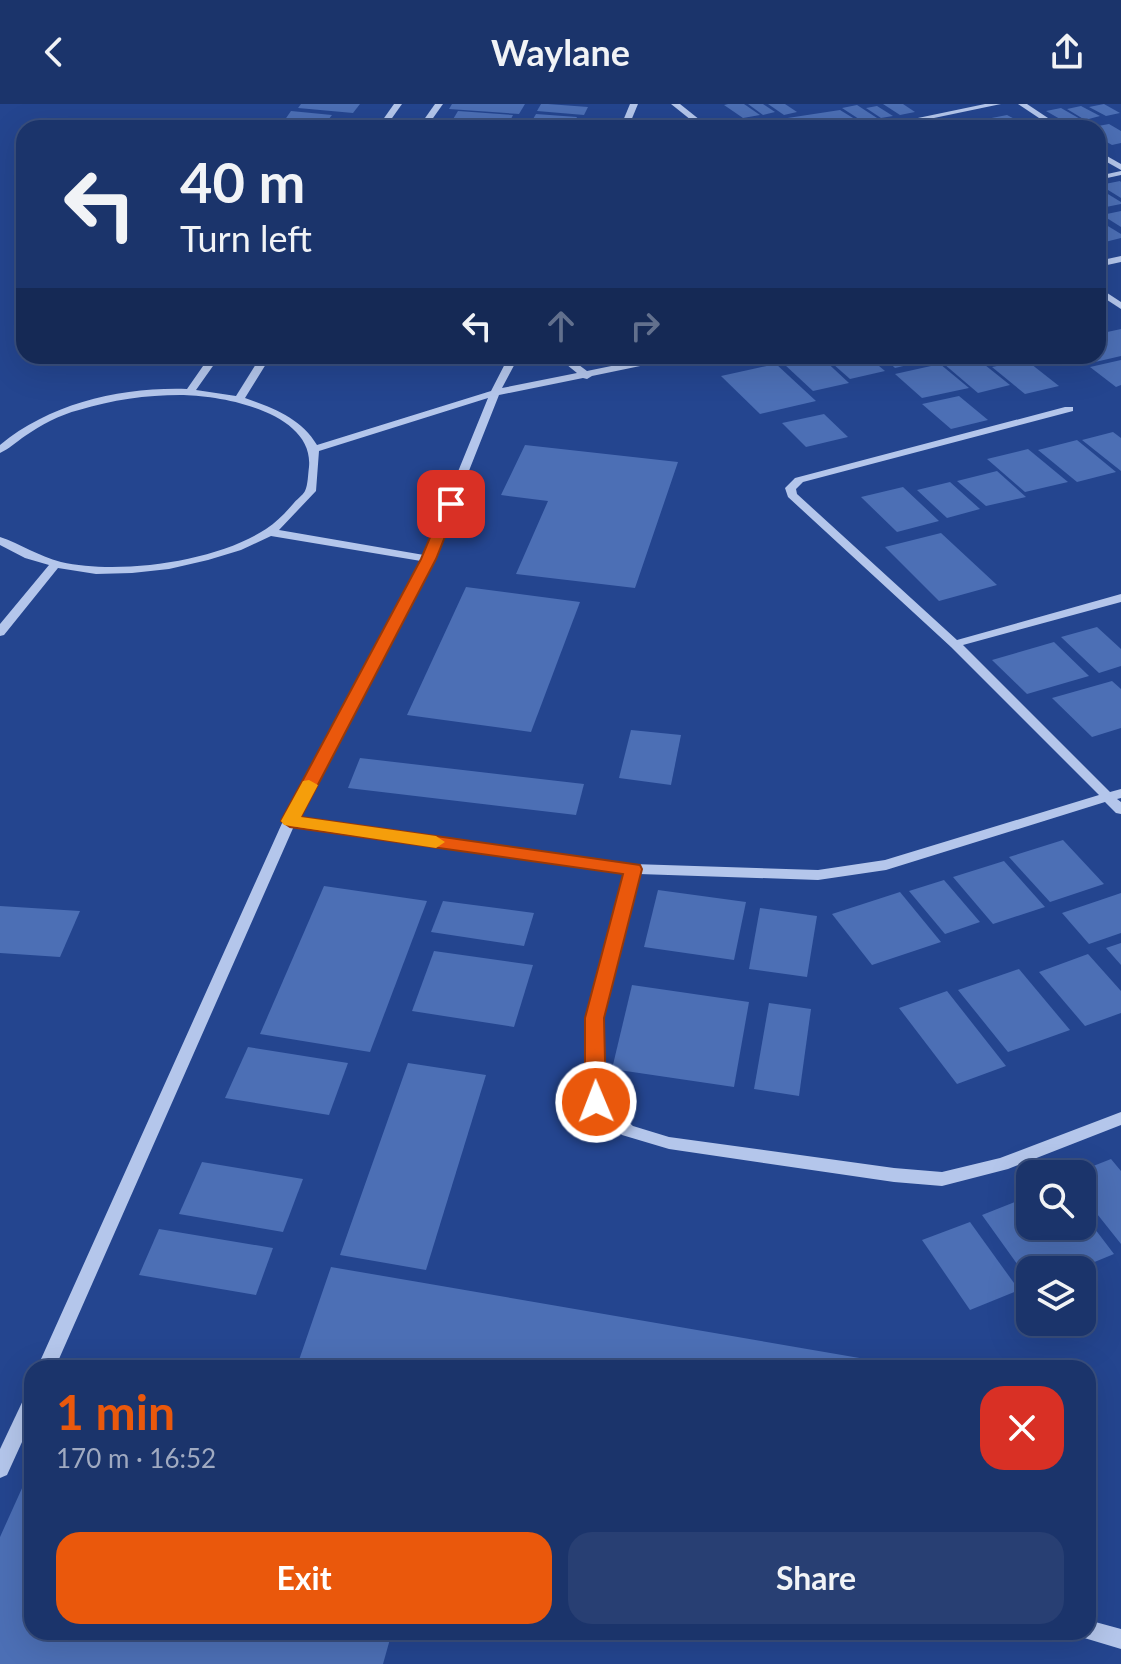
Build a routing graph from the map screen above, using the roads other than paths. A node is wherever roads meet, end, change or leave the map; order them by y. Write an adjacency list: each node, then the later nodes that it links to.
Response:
1 (693, 104): 4 (street)
2 (997, 104): 6 (street)
3 (1022, 104): 7 (street)
4 (677, 105): 5 (street)
5 (696, 120)
6 (925, 120)
7 (1047, 120)
8 (1106, 158): 10 (street)
9 (1121, 158): 10 (street)
10 (1110, 161): 11 (street)
11 (1121, 171)
12 (209, 364): 18 (street)
13 (261, 364): 20 (street)
14 (510, 364): 19 (street)
15 (571, 364): 17 (street)
16 (639, 364): 17 (street)
17 (587, 376): 19 (street)
18 (190, 392): 20 (street); 23 (street)
19 (495, 393): 22 (street); 26 (street)
20 (239, 399): 22 (street)
21 (1069, 409): 30 (street)
22 (314, 449): 24 (street)
23 (0, 450)
24 (269, 532): 26 (street); 27 (street)
25 (0, 540): 27 (street)
26 (428, 559): 33 (street)
27 (55, 565): 29 (street)
28 (1121, 598): 30 (street)
29 (0, 632)
30 (955, 644): 31 (street)
31 (1115, 795): 32 (street); 34 (street)
32 (1121, 810)
33 (290, 821): 34 (street); 36 (street)
34 (633, 869): 35 (street)
35 (1121, 1118)
36 (50, 1360)
37 (24, 1417): 38 (street)
38 (0, 1469)
39 (1096, 1632): 40 (street)
40 (1121, 1639)

